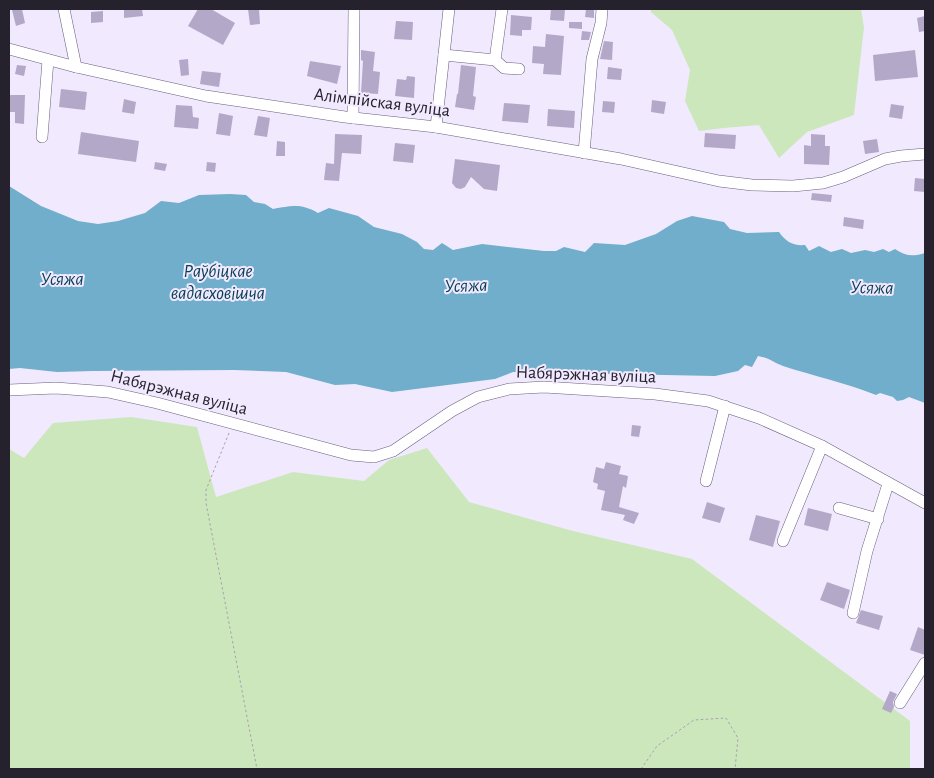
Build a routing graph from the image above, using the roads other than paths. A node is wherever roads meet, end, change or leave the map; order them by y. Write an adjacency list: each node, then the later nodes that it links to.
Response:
1 (64, 9): 10 (street)
2 (354, 9): 12 (street)
3 (449, 9): 7 (street)
4 (502, 9): 9 (street)
5 (602, 9): 15 (street)
6 (9, 49): 8 (street, Алімпійская вуліца)
7 (444, 55): 9 (street); 13 (street)
8 (48, 60): 10 (street, Алімпійская вуліца); 14 (street)
9 (495, 60): 11 (street)
10 (76, 67): 12 (street, Алімпійская вуліца)
11 (519, 69)
12 (353, 118): 13 (street, Алімпійская вуліца)
13 (436, 127): 15 (street, Алімпійская вуліца)
14 (42, 137)
15 (584, 153): 16 (street, Алімпійская вуліца)
16 (925, 154)
17 (9, 390): 18 (street, Набярэжная вуліца)
18 (725, 406): 19 (street, Набярэжная вуліца); 20 (street)
19 (822, 446): 21 (street, Набярэжная вуліца); 25 (street)
20 (706, 481)
21 (888, 484): 22 (street, Набярэжная вуліца); 24 (street)
22 (925, 503)
23 (839, 508): 24 (street)
24 (878, 519): 26 (street)
25 (783, 541)
26 (853, 613)
27 (925, 663): 28 (street)
28 (900, 703)

